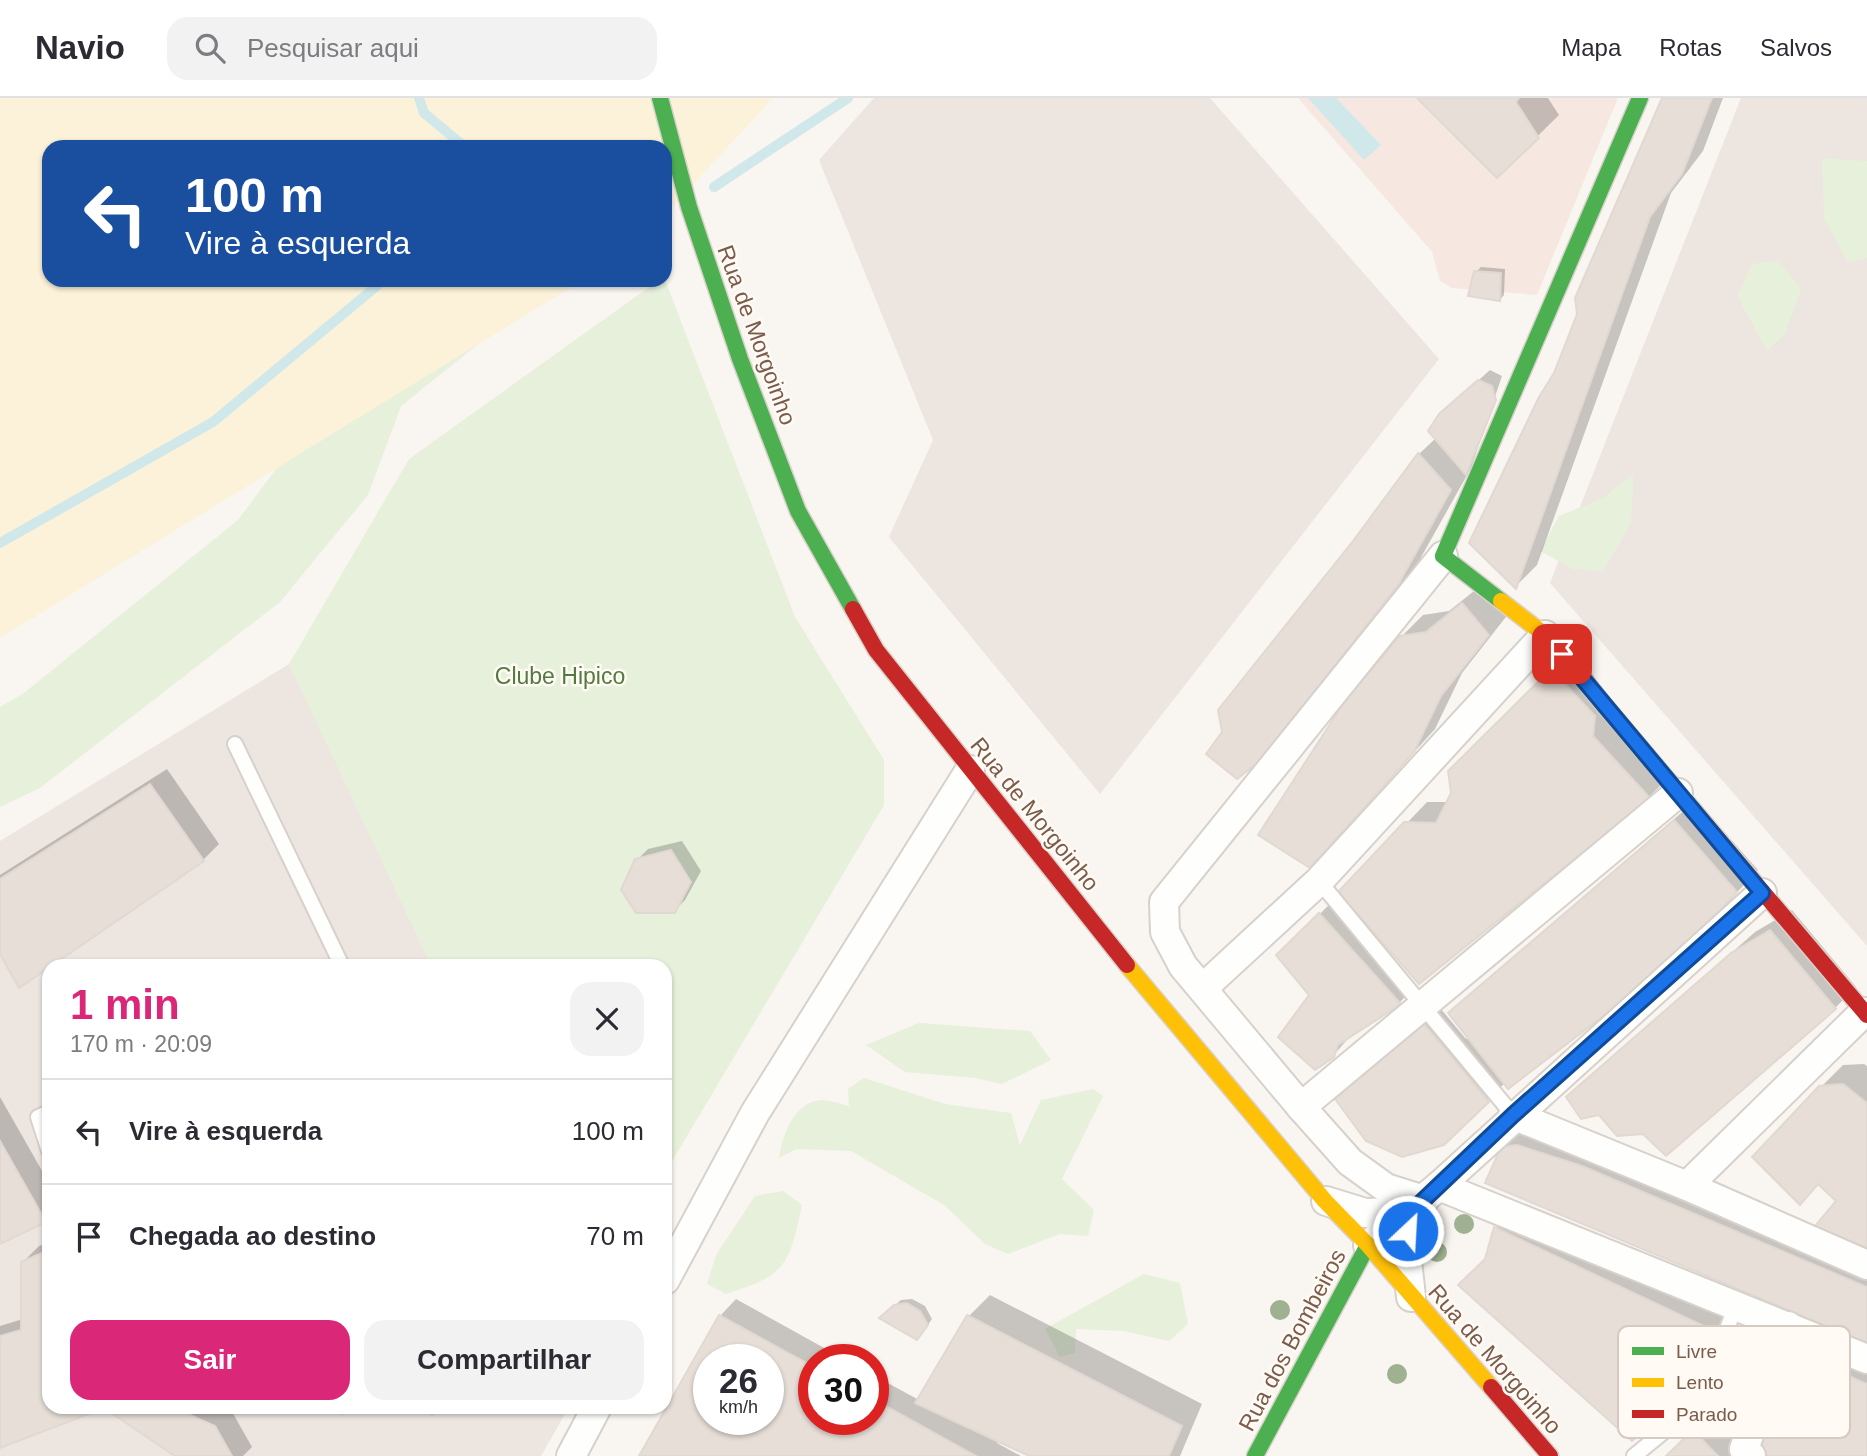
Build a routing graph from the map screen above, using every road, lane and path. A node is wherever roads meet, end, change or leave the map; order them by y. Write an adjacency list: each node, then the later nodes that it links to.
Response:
1 (660, 98): 3 (main road, Rua de Morgoinho)
2 (1640, 98): 5 (main road)
3 (671, 140)
4 (672, 142): 8 (main road, Rua de Morgoinho)
5 (1443, 556): 6 (main road); 13 (street)
6 (1545, 635): 9 (main road); 10 (street)
7 (235, 744): 12 (lane)
8 (970, 770): 20 (main road, Rua de Morgoinho); 23 (street)
9 (1678, 793): 11 (main road); 14 (street)
10 (1319, 881): 13 (street); 14 (lane)
11 (1762, 893): 15 (main road); 17 (street)
12 (339, 959)
13 (1203, 988): 16 (street)
14 (1425, 1007): 16 (street); 17 (lane)
15 (1866, 1013): 18 (street)
16 (1301, 1107): 19 (street)
17 (1513, 1115): 18 (street); 19 (street)
18 (1687, 1186): 22 (street)
19 (1424, 1200): 20 (street); 21 (street); 24 (street); 25 (street)
20 (1325, 1201): 21 (main road, Rua de Morgoinho)
21 (1368, 1245): 24 (main road, Rua de Morgoinho); 34 (main road, Rua dos Bombeiros)
22 (1867, 1265)
23 (672, 1267)
24 (1411, 1297): 35 (main road, Rua de Morgoinho)
25 (1736, 1305): 26 (lane); 27 (street)
26 (1728, 1326)
27 (1788, 1326)
28 (1850, 1352): 29 (street)
29 (1867, 1359)
30 (593, 1414): 33 (street)
31 (1656, 1438): 36 (lane)
32 (1748, 1438): 37 (street)
33 (571, 1456)
34 (1255, 1456)
35 (1550, 1456)
36 (1634, 1456)
37 (1751, 1456)

